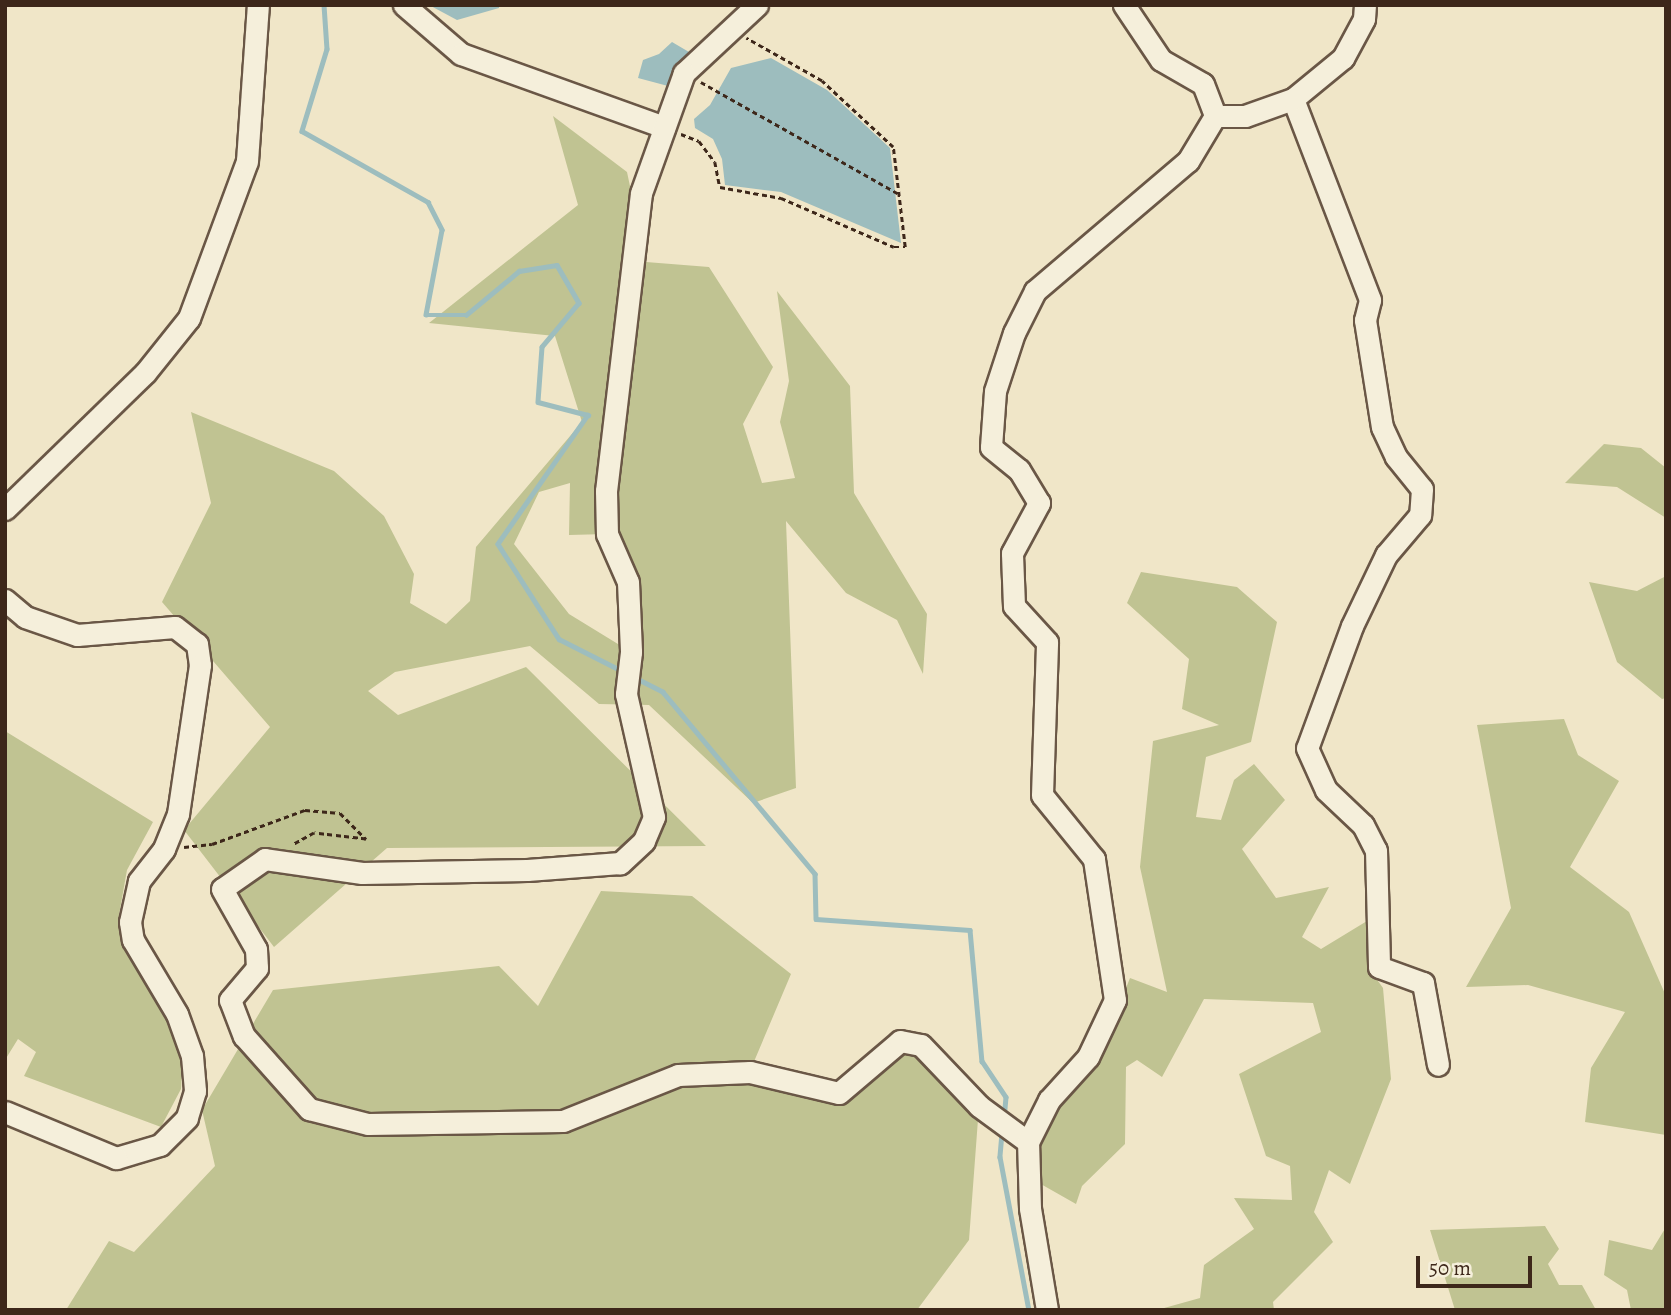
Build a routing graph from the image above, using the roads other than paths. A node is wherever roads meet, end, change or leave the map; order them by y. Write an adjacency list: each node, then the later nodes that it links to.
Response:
1 (258, 5): 9 (street)
2 (404, 5): 8 (street)
3 (757, 5): 8 (street)
4 (1124, 5): 7 (street)
5 (1365, 5): 6 (street)
6 (1293, 99): 7 (street); 11 (street)
7 (1215, 116): 13 (street)
8 (664, 127): 13 (street)
9 (5, 509)
10 (5, 600): 12 (street)
11 (1438, 1065)
12 (5, 1112)
13 (1028, 1142): 14 (street)
14 (1048, 1310)

